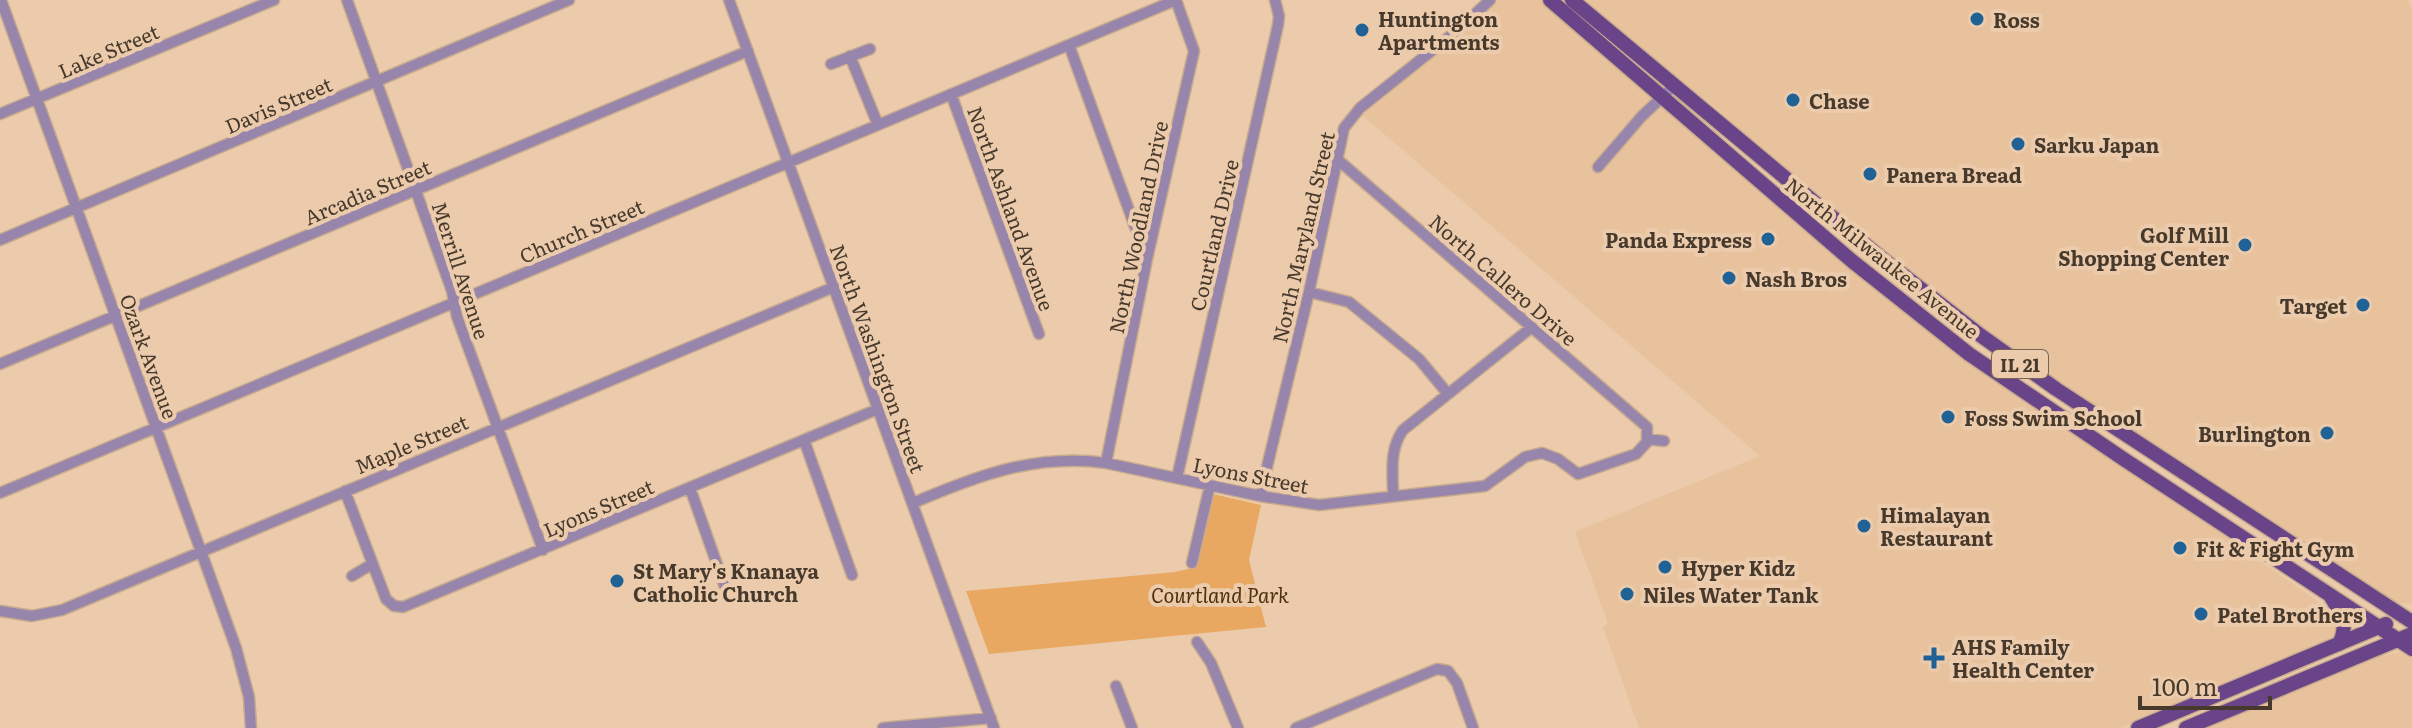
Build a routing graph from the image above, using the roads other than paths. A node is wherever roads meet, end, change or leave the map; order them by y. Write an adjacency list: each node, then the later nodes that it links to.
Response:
1 (1, 0): 20 (street, Ozark Avenue)
2 (274, 0): 20 (street, Lake Street)
3 (347, 0): 16 (street, Merrill Avenue)
4 (569, 0): 16 (street, Davis Street)
5 (729, 0): 13 (street, North Washington Street)
6 (1176, 0): 11 (street, Church Street); 29 (street, North Woodland Drive)
7 (1275, 0): 45 (street, Courtland Drive)
8 (1490, 0): 23 (street, North Maryland Street)
9 (1550, 0): 19 (main road, North Milwaukee Avenue / IL 21)
10 (1572, 0): 17 (main road, North Milwaukee Avenue / IL 21)
11 (1069, 45): 18 (street, Church Street); 29 (street)
12 (870, 49): 14 (street)
13 (748, 51): 24 (street, North Washington Street); 26 (street, Arcadia Street)
14 (850, 56): 15 (street); 22 (street)
15 (831, 64)
16 (377, 81): 26 (street, Merrill Avenue); 27 (street, Davis Street)
17 (1675, 85): 19 (street); 62 (main road, North Milwaukee Avenue / IL 21)
18 (951, 94): 22 (street, Church Street); 35 (street, North Ashland Avenue)
19 (1662, 95): 25 (street); 60 (main road, North Milwaukee Avenue / IL 21)
20 (38, 99): 21 (street, Lake Street); 27 (street, Ozark Avenue)
21 (0, 114)
22 (878, 125): 24 (street, Church Street)
23 (1337, 159): 31 (street, North Maryland Street); 34 (street, North Callero Drive)
24 (788, 162): 30 (street, North Washington Street); 32 (street, Church Street)
25 (1598, 167)
26 (416, 190): 32 (street, Merrill Avenue); 33 (street, Arcadia Street)
27 (77, 208): 28 (street, Davis Street); 33 (street, Ozark Avenue)
28 (0, 240)
29 (1147, 259): 44 (street, North Woodland Drive)
30 (834, 287): 38 (street, North Washington Street); 39 (street, Maple Street)
31 (1309, 292): 37 (street); 50 (street, North Maryland Street)
32 (454, 303): 39 (street, Merrill Avenue); 40 (street, Church Street)
33 (117, 316): 36 (street, Arcadia Street); 40 (street, Ozark Avenue)
34 (1532, 327): 37 (street); 41 (street, North Callero Drive)
35 (1039, 334)
36 (0, 364)
37 (1448, 394): 51 (street)
38 (878, 409): 42 (street, Lyons Street); 52 (street, North Washington Street)
39 (497, 426): 48 (street, Maple Street); 53 (street, Merrill Avenue)
40 (157, 427): 49 (street, Church Street); 54 (street, Ozark Avenue)
41 (1647, 433): 43 (street); 51 (street, Lyons Street)
42 (804, 440): 47 (street, Lyons Street); 57 (street)
43 (1664, 441)
44 (1106, 463): 45 (street, Lyons Street); 52 (street, Lyons Street)
45 (1177, 478): 46 (street, Lyons Street)
46 (1210, 485): 50 (street, Lyons Street); 55 (street)
47 (690, 488): 53 (street, Lyons Street); 59 (street)
48 (345, 491): 54 (street, Maple Street); 56 (street)
49 (0, 493)
50 (1260, 496): 51 (street, Lyons Street)
51 (1393, 496)
52 (913, 503): 69 (street, North Washington Street)
53 (543, 550): 56 (street, Lyons Street)
54 (202, 552): 61 (street, Maple Street); 70 (street, Ozark Avenue)
55 (1192, 563)
56 (372, 564): 58 (street)
57 (852, 575)
58 (352, 576)
59 (725, 587)
60 (2328, 593): 63 (main road, North Milwaukee Avenue / IL 21); 66 (main road)
61 (0, 611)
62 (2409, 617): 63 (main road)
63 (2379, 627): 64 (main road, North Milwaukee Avenue / IL 21); 66 (main road)
64 (2405, 637): 67 (main road, North Milwaukee Avenue / IL 21); 77 (main road)
65 (1197, 642): 73 (street)
66 (2339, 644): 76 (main road)
67 (2412, 649)
68 (1116, 686): 72 (street)
69 (992, 723): 71 (street)
70 (251, 728)
71 (883, 728)
72 (1132, 728)
73 (1238, 728)
74 (1296, 728): 75 (street)
75 (1473, 728)
76 (2138, 728)
77 (2186, 728)

